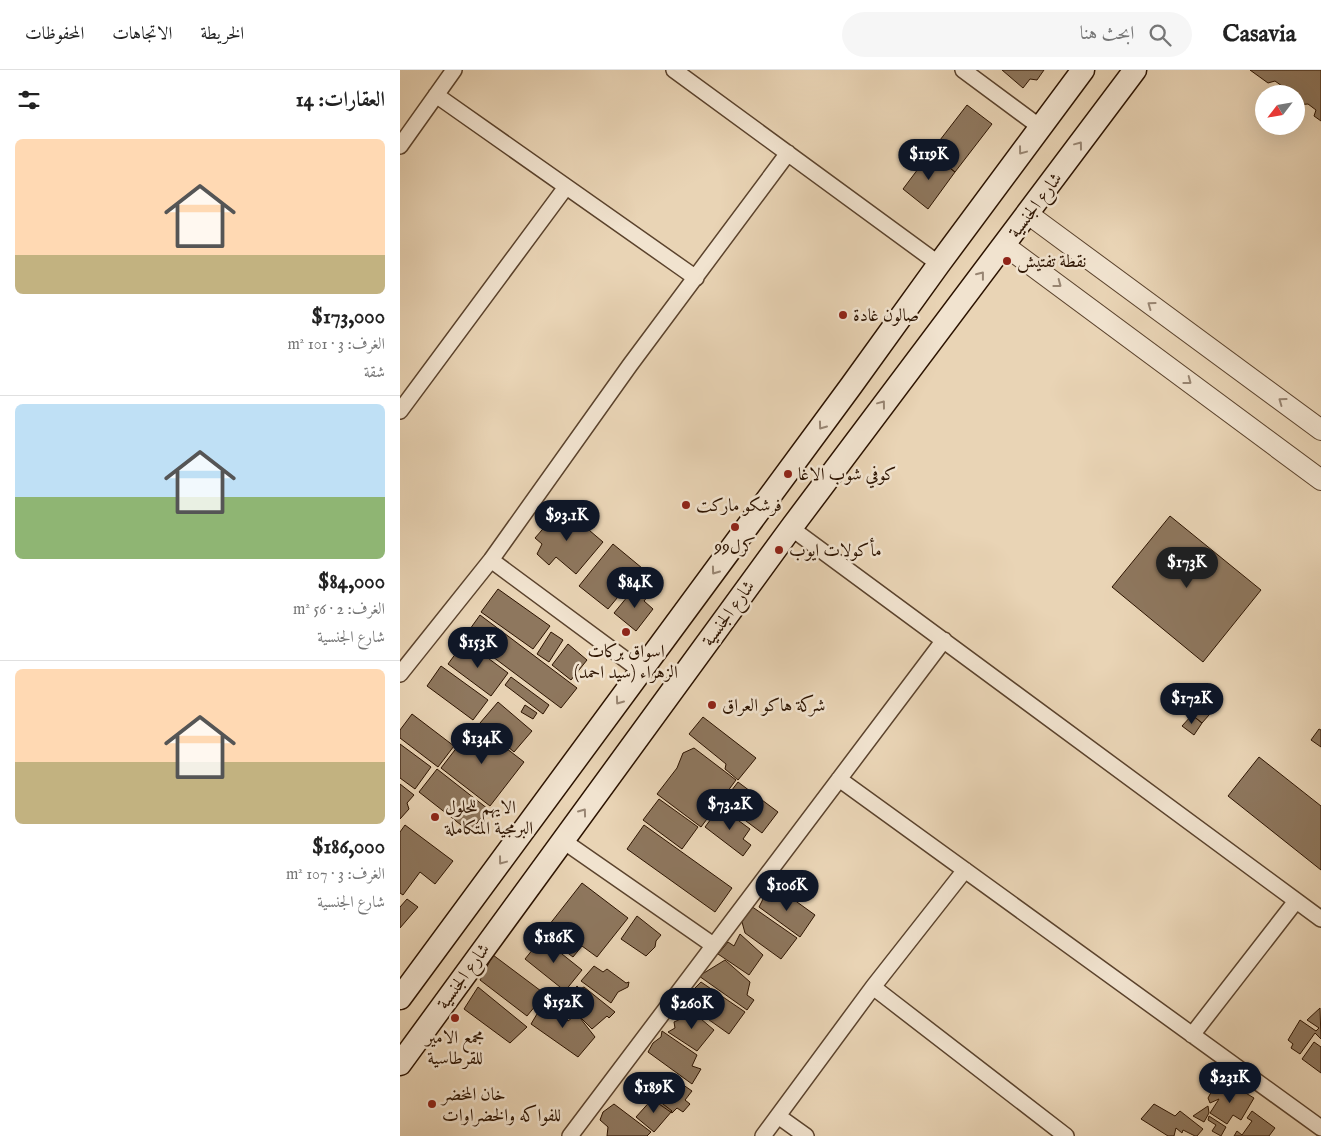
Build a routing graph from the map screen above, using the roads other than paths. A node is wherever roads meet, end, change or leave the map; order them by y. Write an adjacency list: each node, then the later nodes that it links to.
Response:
1 (454, 70): 6 (street)
2 (674, 70): 9 (street)
3 (963, 70): 7 (street)
4 (1083, 70): 7 (main road, شارع الجنسية)
5 (1135, 70): 11 (main road, شارع الجنسية, one-way to 5)
6 (436, 96): 8 (street); 10 (street)
7 (1040, 127): 13 (main road, شارع الجنسية, one-way to 13)
8 (400, 146)
9 (788, 153): 13 (street); 14 (street)
10 (566, 187): 14 (street); 17 (street)
11 (1028, 214): 12 (main road, شارع الجنسية); 18 (street, one-way to 11)
12 (1004, 245): 16 (main road, شارع الجنسية, one-way to 12); 19 (street, one-way to 19)
13 (939, 264): 15 (main road, شارع الجنسية)
14 (696, 278): 21 (street)
15 (882, 343): 16 (main road); 24 (main road, شارع الجنسية, one-way to 24)
16 (911, 366): 20 (main road, شارع الجنسية, one-way to 16)
17 (400, 411)
18 (1321, 430)
19 (1321, 480)
20 (790, 528): 22 (street); 26 (main road, شارع الجنسية, one-way to 20)
21 (491, 560): 23 (street); 24 (street)
22 (944, 640): 25 (street); 28 (street)
23 (402, 667)
24 (641, 671): 32 (main road, شارع الجنسية, one-way to 32)
25 (839, 779): 27 (street); 30 (street)
26 (562, 840): 30 (street); 34 (main road, شارع الجنسية)
27 (965, 870): 31 (street); 33 (street)
28 (1296, 901): 29 (street); 33 (street)
29 (1321, 919)
30 (713, 945): 37 (street)
31 (873, 987): 35 (street); 40 (street)
32 (400, 998)
33 (1192, 1035): 36 (street)
34 (400, 1064)
35 (778, 1116): 38 (street); 39 (street)
36 (1321, 1128)
37 (570, 1136)
38 (764, 1136)
39 (806, 1136)
40 (1066, 1136)

